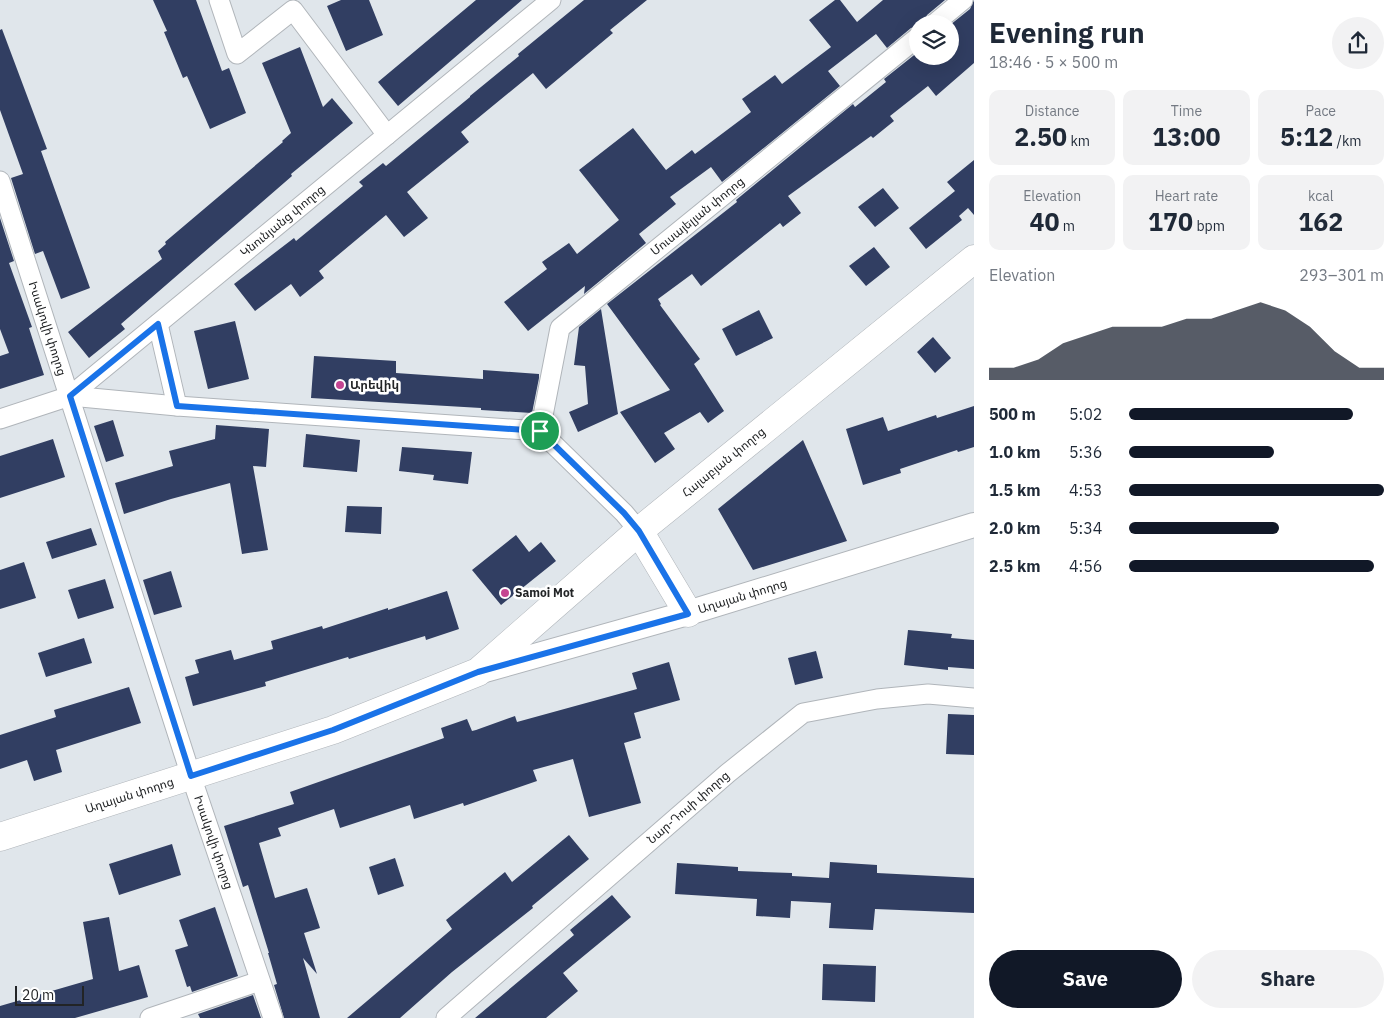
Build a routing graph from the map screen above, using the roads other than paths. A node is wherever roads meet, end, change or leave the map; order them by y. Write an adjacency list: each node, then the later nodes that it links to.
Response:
1 (219, 0): 4 (street)
2 (551, 0): 7 (street, Կնունյանց փողոց)
3 (963, 0): 5 (street)
4 (299, 5): 7 (street)
5 (945, 15)
6 (909, 44): 14 (street, Մուսայելյան փողոց)
7 (387, 135): 10 (street, Կնունյանց փողոց)
8 (0, 181): 11 (street, Իսակովի փողոց)
9 (974, 259): 16 (main road, Հալաբյան փողոց)
10 (158, 324): 11 (street, Կնունյանց փողոց); 12 (street)
11 (70, 396): 12 (street); 13 (street, Կնունյանց փողոց); 20 (street, Իսակովի փողոց)
12 (177, 406): 14 (street)
13 (0, 420)
14 (540, 431): 16 (street)
15 (974, 526): 17 (street, Աղայան փողոց)
16 (639, 531): 17 (main road); 18 (main road, Հալաբյան փողոց)
17 (688, 614): 18 (street, Աղայան փողոց)
18 (478, 672): 20 (main road, Աղայան փողոց)
19 (974, 698): 25 (street, Նար-Դոսի փողոց)
20 (191, 776): 21 (main road, Աղայան փողոց); 22 (street, Իսակովի փողոց)
21 (0, 837)
22 (260, 981): 23 (street); 24 (street, Իսակովի փողոց)
23 (150, 1018)
24 (273, 1018)
25 (446, 1018)

